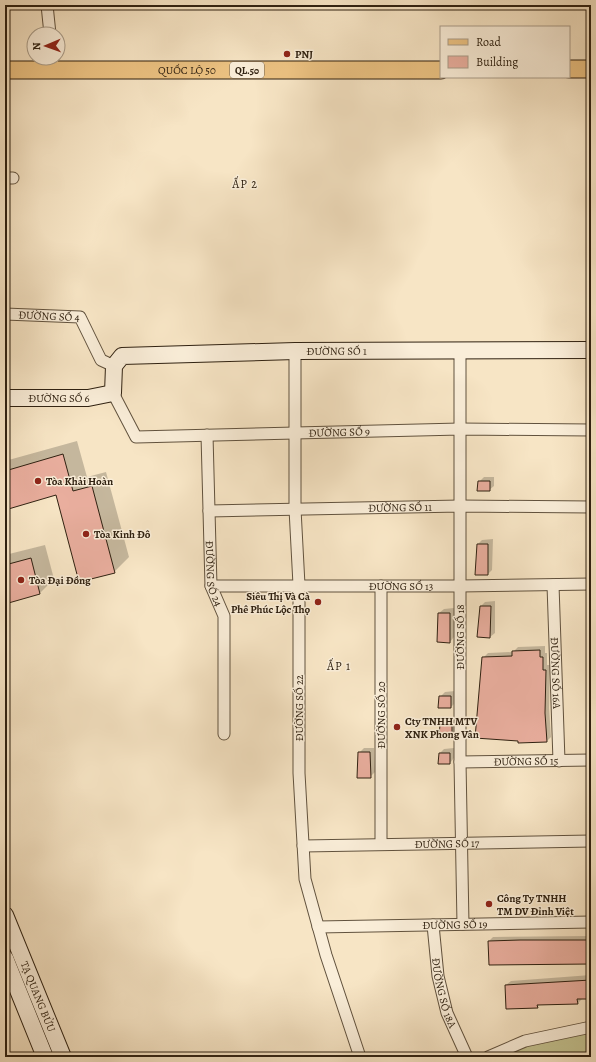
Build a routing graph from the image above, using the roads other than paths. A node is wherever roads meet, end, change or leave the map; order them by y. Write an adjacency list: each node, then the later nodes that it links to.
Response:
1 (47, 5): 2 (street)
2 (49, 26)
3 (66, 63): 8 (main road, QUỐC LỘ 50 / QL.50)
4 (32, 66): 7 (main road, QUỐC LỘ 50 / QL.50)
5 (570, 69): 6 (main road)
6 (591, 69)
7 (5, 70)
8 (440, 70)
9 (5, 314): 13 (street, ĐƯỜNG SỐ 4)
10 (460, 350): 11 (street, ĐƯỜNG SỐ 1); 12 (street, ĐƯỜNG SỐ 1); 16 (street, ĐƯỜNG SỐ 18)
11 (591, 350)
12 (295, 351): 13 (street, ĐƯỜNG SỐ 1); 18 (street, ĐƯỜNG SỐ 22)
13 (114, 366): 14 (street)
14 (113, 393): 15 (street, ĐƯỜNG SỐ 6); 19 (street, ĐƯỜNG SỐ 9)
15 (5, 398)
16 (460, 429): 17 (street, ĐƯỜNG SỐ 9); 18 (street, ĐƯỜNG SỐ 9); 20 (street, ĐƯỜNG SỐ 18)
17 (591, 430)
18 (294, 433): 19 (street, ĐƯỜNG SỐ 9); 22 (street, ĐƯỜNG SỐ 22)
19 (207, 435): 23 (street, ĐƯỜNG SỐ 24)
20 (460, 506): 21 (street, ĐƯỜNG SỐ 11); 22 (street, ĐƯỜNG SỐ 11); 29 (street, ĐƯỜNG SỐ 18)
21 (591, 507)
22 (295, 509): 23 (street, ĐƯỜNG SỐ 11); 25 (street, ĐƯỜNG SỐ 22)
23 (209, 511): 27 (street, ĐƯỜNG SỐ 24)
24 (591, 584): 26 (street, ĐƯỜNG SỐ 13)
25 (298, 585): 27 (street, ĐƯỜNG SỐ 13); 28 (street, ĐƯỜNG SỐ 13); 37 (street, ĐƯỜNG SỐ 22)
26 (553, 585): 29 (street, ĐƯỜNG SỐ 13); 32 (street, ĐƯỜNG SỐ 16A)
27 (211, 586): 30 (street, ĐƯỜNG SỐ 24)
28 (381, 586): 29 (street, ĐƯỜNG SỐ 13); 36 (street, ĐƯỜNG SỐ 20)
29 (460, 586): 33 (street, ĐƯỜNG SỐ 18)
30 (224, 734)
31 (591, 760): 32 (street, ĐƯỜNG SỐ 15)
32 (559, 761): 33 (street, ĐƯỜNG SỐ 15)
33 (460, 762): 35 (street, ĐƯỜNG SỐ 18)
34 (591, 841): 35 (street, ĐƯỜNG SỐ 17)
35 (462, 843): 36 (street, ĐƯỜNG SỐ 17); 40 (street, ĐƯỜNG SỐ 18)
36 (381, 844): 37 (street, ĐƯỜNG SỐ 17)
37 (303, 846): 42 (street, ĐƯỜNG SỐ 22)
38 (5, 915): 46 (street, TẠ QUANG BỬU)
39 (591, 922): 40 (street, ĐƯỜNG SỐ 19)
40 (463, 924): 41 (street, ĐƯỜNG SỐ 19)
41 (433, 925): 42 (street, ĐƯỜNG SỐ 19); 48 (street, ĐƯỜNG SỐ 18A)
42 (318, 927): 47 (street, ĐƯỜNG SỐ 22)
43 (5, 958): 45 (street, TẠ QUANG BỬU)
44 (591, 1027): 49 (street)
45 (45, 1057)
46 (63, 1057)
47 (360, 1057)
48 (467, 1057)
49 (488, 1057)

